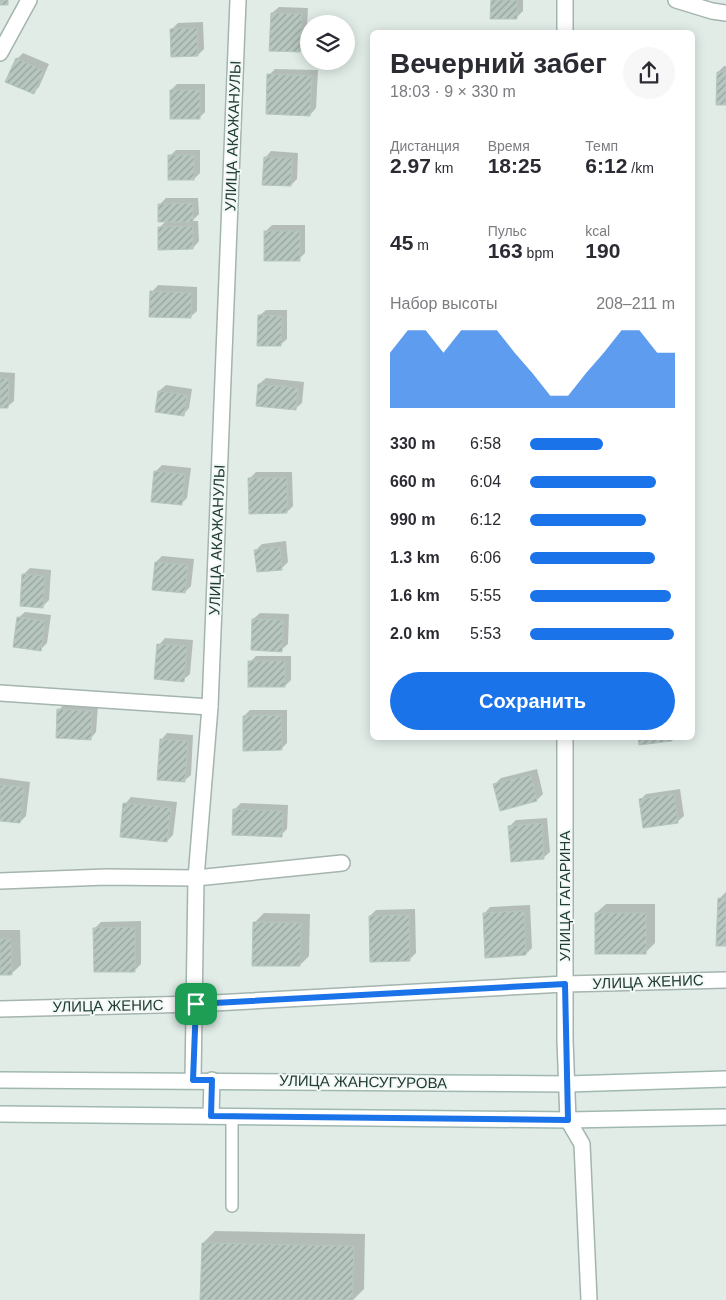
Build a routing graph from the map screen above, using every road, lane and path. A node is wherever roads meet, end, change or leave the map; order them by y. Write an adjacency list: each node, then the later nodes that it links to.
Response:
1 (29, 0): 7 (street)
2 (238, 0): 9 (street, УЛИЦА АКАЖАНУЛЫ)
3 (565, 0): 6 (street)
4 (676, 0): 5 (street)
5 (726, 13)
6 (565, 30)
7 (0, 54)
8 (0, 693): 9 (street)
9 (210, 707): 12 (street, УЛИЦА АКАЖАНУЛЫ)
10 (565, 740): 15 (street, УЛИЦА ГАГАРИНА)
11 (342, 863): 12 (street)
12 (196, 878): 13 (street); 16 (street, УЛИЦА АКАЖАНУЛЫ)
13 (0, 881)
14 (726, 980): 15 (street, УЛИЦА ЖЕНИС)
15 (565, 984): 16 (street, УЛИЦА ЖЕНИС); 22 (street, УЛИЦА ГАГАРИНА)
16 (196, 1004): 17 (street, УЛИЦА ЖЕНИС); 20 (street, УЛИЦА АКАЖАНУЛЫ)
17 (0, 1009)
18 (726, 1079): 22 (street, УЛИЦА ЖАНСУГУРОВА)
19 (0, 1080): 20 (street, УЛИЦА ЖАНСУГУРОВА)
20 (193, 1080): 21 (street, УЛИЦА ЖАНСУГУРОВА)
21 (212, 1080): 22 (street, УЛИЦА ЖАНСУГУРОВА); 24 (street)
22 (568, 1084): 27 (street, УЛИЦА ГАГАРИНА)
23 (0, 1114): 24 (street)
24 (211, 1116): 25 (street)
25 (232, 1117): 27 (street); 28 (lane)
26 (726, 1117): 27 (street)
27 (568, 1120): 29 (street)
28 (232, 1206)
29 (589, 1300)

